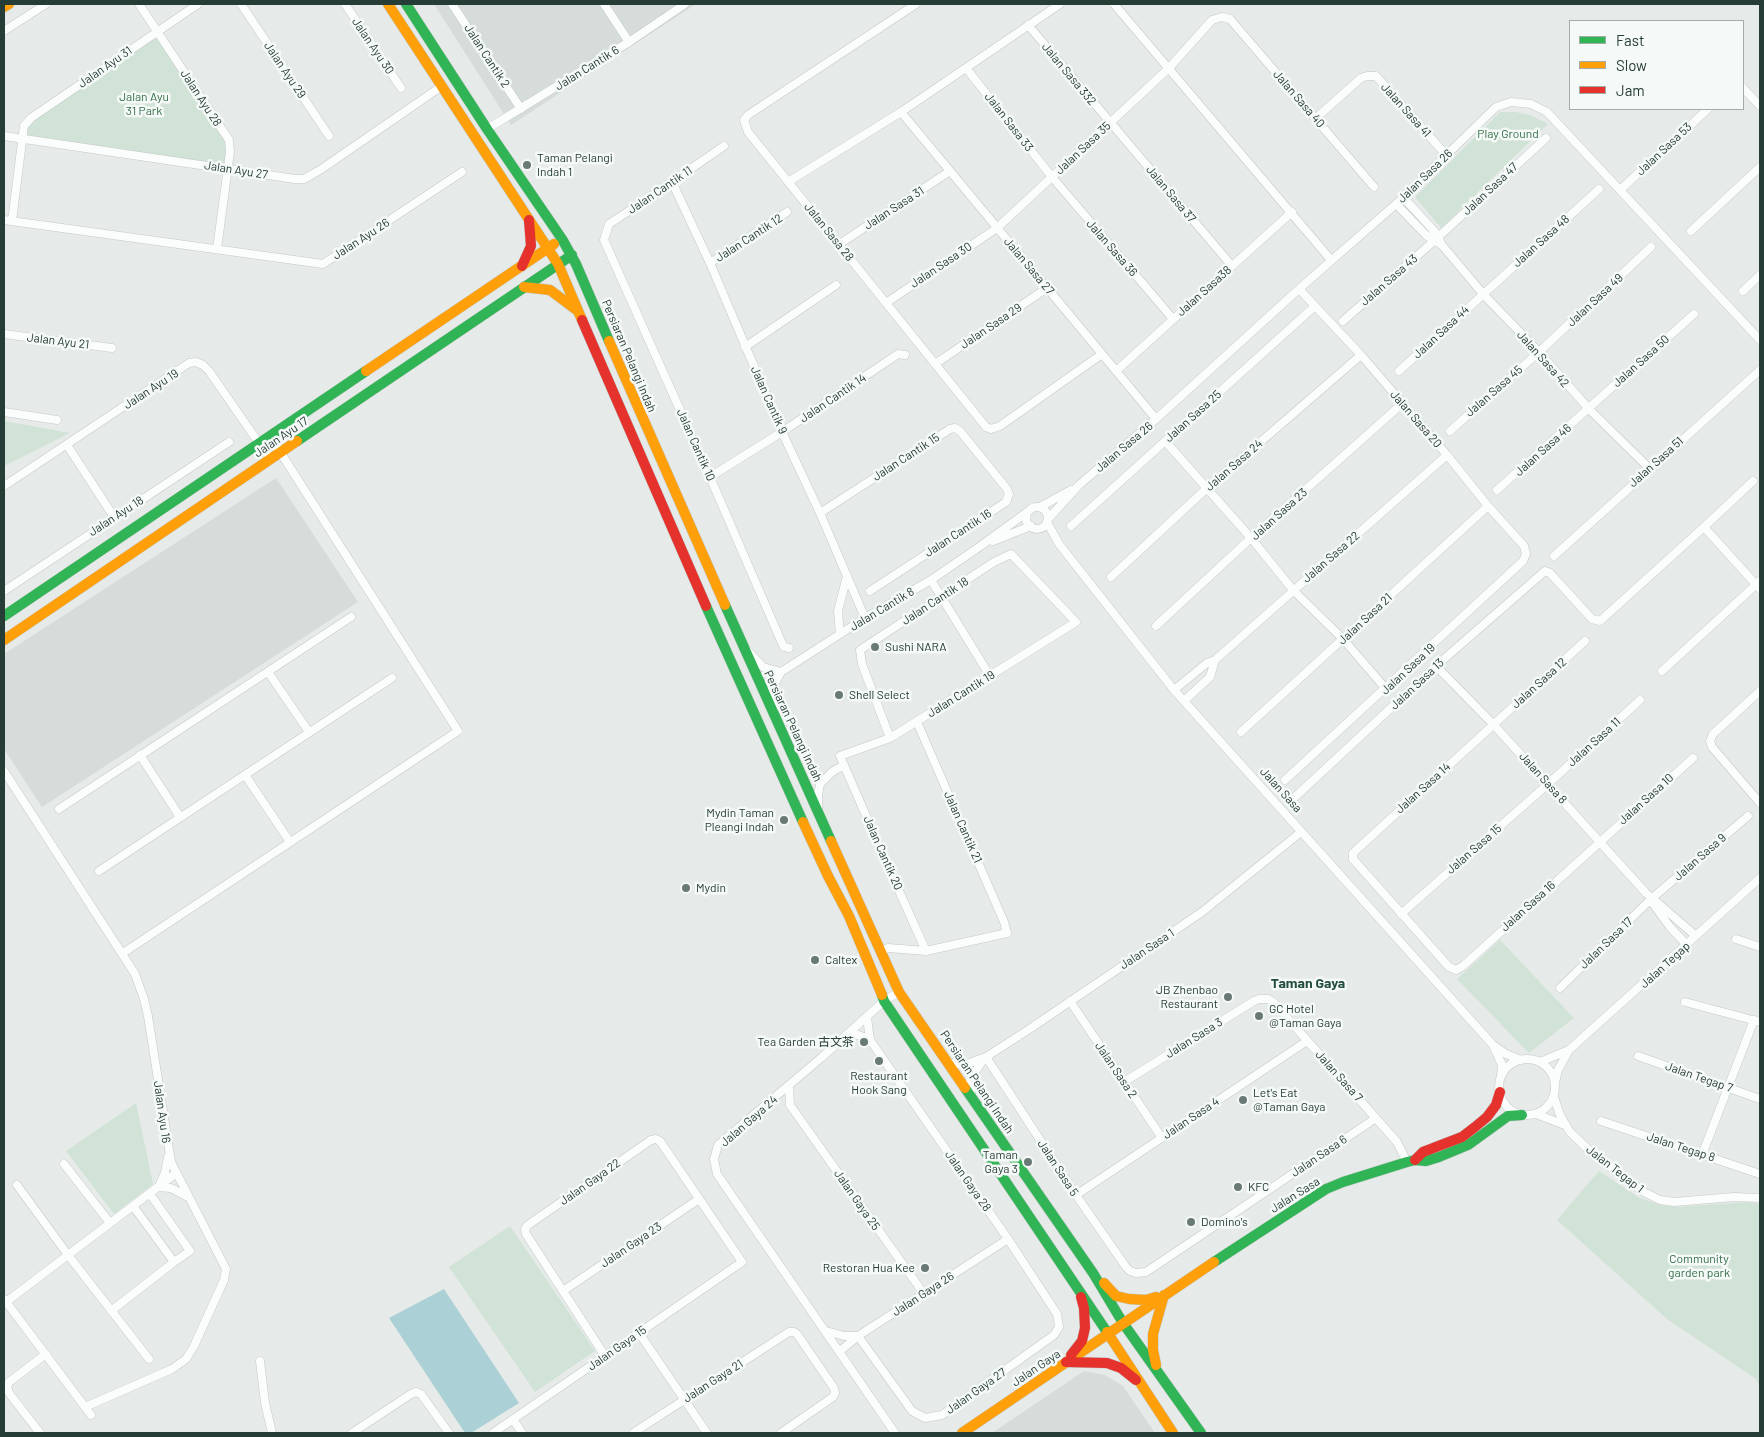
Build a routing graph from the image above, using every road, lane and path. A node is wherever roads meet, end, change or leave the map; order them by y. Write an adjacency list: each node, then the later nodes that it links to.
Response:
1 (9, 4): 15 (main road)
2 (46, 4): 18 (street)
3 (139, 4): 19 (street, Jalan Ayu 28)
4 (198, 4): 19 (street, Jalan Ayu 31)
5 (241, 4): 34 (street, Jalan Ayu 29)
6 (345, 4): 24 (street, Jalan Ayu 30)
7 (388, 4): 23 (main road)
8 (406, 4): 32 (main road, Persiaran Pelangi Indah)
9 (452, 4): 27 (street, Jalan Cantik 2)
10 (604, 4): 20 (street)
11 (685, 4): 20 (street, Jalan Cantik 6)
12 (916, 4): 46 (street, Jalan Sasa 28)
13 (1060, 4): 17 (street)
14 (1114, 4): 22 (street)
15 (4, 7)
16 (1222, 17): 22 (street, Jalan Sasa 35); 30 (street, Jalan Sasa 40)
17 (1028, 25): 21 (street); 31 (street, Jalan Sasa 332)
18 (4, 31)
19 (158, 31): 36 (street, Jalan Ayu 31); 41 (street, Jalan Ayu 28)
20 (629, 42): 27 (street, Jalan Cantik 6)
21 (966, 68): 29 (street); 44 (street, Jalan Sasa 33)
22 (1169, 68): 31 (street, Jalan Sasa 35); 53 (street)
23 (442, 86): 37 (main road); 41 (street, Jalan Ayu 27)
24 (401, 88)
25 (1744, 89): 26 (street)
26 (1760, 106)
27 (521, 108): 32 (street, Jalan Cantik 6)
28 (1707, 110): 49 (street, Jalan Sasa 53)
29 (901, 112): 42 (street, Jalan Sasa 27); 46 (street)
30 (1316, 118): 39 (street, Jalan Sasa 41); 47 (street, Jalan Sasa 40)
31 (1110, 122): 44 (street, Jalan Sasa 35); 69 (street, Jalan Sasa 37)
32 (487, 129): 37 (main road); 59 (main road, Persiaran Pelangi Indah)
33 (4, 136): 36 (street, Jalan Ayu 27)
34 (329, 136)
35 (1546, 138): 58 (street, Jalan Sasa 47)
36 (22, 139): 41 (street, Jalan Ayu 27); 55 (street, Jalan Ayu 31)
37 (480, 146): 54 (main road)
38 (724, 146): 45 (street, Jalan Cantik 11)
39 (1447, 156): 49 (street, Jalan Sasa 26); 50 (street, Jalan Sasa 26)
40 (1760, 167): 57 (street)
41 (227, 169): 64 (street)
42 (950, 171): 56 (street, Jalan Sasa 27); 61 (street, Jalan Sasa 31)
43 (462, 172): 64 (street, Jalan Ayu 26)
44 (1052, 177): 56 (street, Jalan Sasa 35); 82 (street, Jalan Sasa 36)
45 (672, 182): 60 (street, Jalan Cantik 11); 67 (street, Jalan Cantik 9)
46 (788, 182): 61 (street, Jalan Sasa 28)
47 (1374, 187)
48 (1599, 189): 77 (street, Jalan Sasa 48)
49 (1620, 190): 85 (street, Jalan Sasa 26)
50 (1403, 198): 51 (street, Jalan Sasa 26); 58 (street, Jalan Sasa 42)
51 (1396, 204): 58 (street, Jalan Sasa 42); 66 (street, Jalan Sasa 26)
52 (787, 212): 67 (street, Jalan Cantik 12)
53 (1292, 212): 66 (street); 69 (street, Jalan Sasa38)
54 (529, 218): 63 (main road); 70 (main road)
55 (8, 221): 64 (street, Jalan Ayu 26)
56 (997, 228): 74 (street, Jalan Sasa 27); 78 (street, Jalan Sasa 30)
57 (1691, 231)
58 (1436, 238): 77 (street, Jalan Sasa 42); 83 (street, Jalan Sasa 43)
59 (562, 239): 63 (main road, Jalan Ayu 17); 65 (main road, Persiaran Pelangi Indah)
60 (604, 240): 113 (street, Jalan Cantik 10)
61 (838, 244): 78 (street, Jalan Sasa 28)
62 (1651, 247): 88 (street, Jalan Sasa 49)
63 (549, 248): 68 (main road); 70 (main road, Jalan Ayu 17)
64 (217, 249)
65 (572, 255): 68 (main road, Jalan Ayu 17); 150 (main road, Persiaran Pelangi Indah)
66 (1332, 260): 75 (street, Jalan Sasa 26)
67 (710, 263): 86 (street, Jalan Cantik 9)
68 (558, 264): 73 (main road, Jalan Ayu 17); 80 (main road)
69 (1232, 266): 82 (street, Jalan Sasa38)
70 (521, 267): 103 (main road, Jalan Ayu 17)
71 (1760, 275): 76 (street)
72 (836, 285): 86 (street)
73 (524, 287): 80 (main road); 108 (main road, Jalan Ayu 17)
74 (1047, 288): 89 (street, Jalan Sasa 27); 92 (street, Jalan Sasa 29)
75 (1299, 289): 79 (street, Jalan Sasa 20); 99 (street, Jalan Sasa 26)
76 (1743, 291)
77 (1483, 294): 88 (street, Jalan Sasa 42); 94 (street, Jalan Sasa 44)
78 (886, 303): 92 (street, Jalan Sasa 28)
79 (1315, 306): 91 (street, Jalan Sasa 20); 104 (street, Jalan Sasa 25)
80 (578, 312): 201 (main road)
81 (1694, 314): 97 (street, Jalan Sasa 50)
82 (1173, 319): 93 (street, Jalan Sasa38)
83 (1343, 321)
84 (4, 334): 87 (street, Jalan Ayu 21)
85 (1760, 340)
86 (745, 347): 102 (street, Jalan Cantik 9)
87 (112, 348)
88 (1539, 352): 97 (street, Jalan Sasa 42); 101 (street, Jalan Sasa 45)
89 (1102, 354): 92 (street, Jalan Sasa 28); 93 (street, Jalan Sasa 27)
90 (905, 355): 102 (street, Jalan Cantik 14)
91 (1360, 355): 96 (street, Jalan Sasa 20); 117 (street, Jalan Sasa 24)
92 (935, 364)
93 (1116, 370): 99 (street, Jalan Sasa 27)
94 (1399, 371)
95 (1759, 373): 112 (street, Jalan Sasa 51)
96 (1403, 403): 109 (street, Jalan Sasa 20); 128 (street, Jalan Sasa 23)
97 (1589, 409): 112 (street, Jalan Sasa 42); 118 (street, Jalan Sasa 46)
98 (4, 412): 100 (street)
99 (1156, 419): 115 (street, Jalan Sasa 26)
100 (57, 420)
101 (1450, 431)
102 (782, 432): 113 (street, Jalan Cantik 14); 122 (street, Jalan Cantik 9)
103 (270, 436): 106 (main road, Jalan Ayu 17); 108 (street)
104 (1165, 441): 117 (street); 125 (street, Jalan Sasa 25)
105 (229, 442): 123 (street, Jalan Ayu 18)
106 (259, 444): 107 (street, Jalan Ayu 19); 110 (street, Jalan Ayu 19); 141 (main road, Jalan Ayu 17)
107 (67, 445): 116 (street, Jalan Ayu 19); 123 (street)
108 (280, 452): 110 (main road, Jalan Ayu 17); 186 (street)
109 (1447, 455): 119 (street, Jalan Sasa 20); 137 (street, Jalan Sasa 22)
110 (270, 459): 148 (main road, Jalan Ayu 17)
111 (985, 462): 122 (street, Jalan Cantik 15); 139 (street, Jalan Cantik 16)
112 (1649, 468): 132 (street, Jalan Sasa 51)
113 (710, 477): 151 (street, Jalan Cantik 10)
114 (1753, 481): 126 (street)
115 (1079, 485): 120 (street, Jalan Sasa 26); 124 (street, Jalan Sasa 26)
116 (4, 486)
117 (1206, 489): 128 (street); 134 (street, Jalan Sasa 24)
118 (1497, 490)
119 (1488, 506): 131 (street, Jalan Sasa 20); 147 (street, Jalan Sasa 21)
120 (1040, 507): 121 (street); 124 (street)
121 (1030, 510): 127 (street); 130 (street)
122 (820, 513): 133 (street, Jalan Cantik 9)
123 (114, 517): 138 (street, Jalan Ayu 18)
124 (1047, 521): 127 (street); 129 (street, Jalan Sasa)
125 (1071, 526)
126 (1704, 526): 136 (street); 153 (street, Jalan Sasa 13)
127 (1034, 527): 129 (street, Jalan Sasa); 130 (street)
128 (1251, 538): 137 (street); 145 (street, Jalan Sasa 23)
129 (1060, 544): 160 (street, Jalan Sasa)
130 (982, 545): 135 (street, Jalan Cantik 8)
131 (1526, 554): 159 (street, Jalan Sasa 19)
132 (1554, 556)
133 (847, 576): 143 (street, Jalan Cantik 9); 146 (street)
134 (1111, 577)
135 (931, 580): 140 (street); 143 (street, Jalan Cantik 8)
136 (1759, 585): 154 (street)
137 (1293, 590): 147 (street); 152 (street, Jalan Sasa 22)
138 (4, 591)
139 (870, 591)
140 (942, 596): 144 (street, Jalan Cantik 18); 157 (street); 169 (street, Jalan Cantik 18)
141 (4, 616)
142 (351, 617): 155 (street)
143 (865, 618): 146 (street, Jalan Cantik 8)
144 (1076, 622): 157 (street, Jalan Cantik 19)
145 (1156, 626)
146 (840, 634): 156 (street, Jalan Cantik 8)
147 (1343, 639): 159 (street); 168 (street, Jalan Sasa 21)
148 (4, 640)
149 (1586, 641): 166 (street, Jalan Sasa 12)
150 (743, 646): 156 (street); 164 (main road, Persiaran Pelangi Indah)
151 (789, 648)
152 (1215, 660): 160 (street, Jalan Sasa 22); 163 (street, Jalan Sasa 22)
153 (1436, 666): 166 (street, Jalan Sasa 8); 178 (street, Jalan Sasa 13)
154 (1662, 671)
155 (268, 672): 167 (street); 170 (street)
156 (781, 672): 164 (street)
157 (990, 676): 165 (street, Jalan Cantik 19)
158 (392, 678): 167 (street)
159 (1386, 689): 176 (street, Jalan Sasa 19)
160 (1174, 690): 163 (street, Jalan Sasa)
161 (1760, 691): 179 (street)
162 (1640, 700): 177 (street, Jalan Sasa 11)
163 (1184, 701): 184 (street, Jalan Sasa)
164 (774, 714): 181 (main road, Persiaran Pelangi Indah)
165 (917, 722): 169 (street, Jalan Cantik 19); 196 (street, Jalan Cantik 21)
166 (1493, 724): 177 (street, Jalan Sasa 8); 190 (street, Jalan Sasa 14)
167 (309, 732): 175 (street)
168 (1241, 732)
169 (890, 738): 171 (street, Jalan Cantik 19)
170 (140, 755): 180 (street); 183 (street)
171 (840, 756): 173 (street, Jalan Cantik 20)
172 (1693, 758): 185 (street, Jalan Sasa 10)
173 (844, 765): 181 (street); 196 (street, Jalan Cantik 20)
174 (4, 771): 197 (street, Jalan Ayu 16)
175 (245, 775): 183 (street); 186 (street)
176 (1285, 780)
177 (1548, 784): 185 (street, Jalan Sasa 8); 190 (street, Jalan Sasa 15)
178 (1295, 798)
179 (1760, 803)
180 (59, 809)
181 (818, 810): 195 (main road, Persiaran Pelangi Indah)
182 (1748, 816): 189 (street, Jalan Sasa 9)
183 (180, 817): 187 (street)
184 (1301, 832): 202 (street, Jalan Sasa 1); 209 (street, Jalan Sasa)
185 (1599, 841): 189 (street, Jalan Sasa 8); 190 (street, Jalan Sasa 16)
186 (290, 842): 197 (street)
187 (99, 870)
188 (1760, 878): 191 (street, Jalan Tegap)
189 (1650, 897): 191 (street, Jalan Sasa 8); 193 (street, Jalan Sasa 8); 198 (street, Jalan Sasa 17)
190 (1400, 914)
191 (1696, 936): 193 (street, Jalan Tegap)
192 (1736, 939): 194 (street)
193 (1687, 945): 210 (street, Jalan Tegap)
194 (1760, 947)
195 (881, 951): 196 (street); 199 (main road, Persiaran Pelangi Indah)
196 (926, 951)
197 (123, 954): 233 (street, Jalan Ayu 16)
198 (1560, 988)
199 (900, 992): 201 (street, Jalan Gaya 24); 215 (main road, Persiaran Pelangi Indah)
200 (1264, 998): 208 (street, Jalan Sasa 7); 217 (street, Jalan Sasa 3)
201 (884, 1001): 204 (street, Jalan Gaya 24); 254 (main road)
202 (1070, 1001): 212 (street, Jalan Sasa 1); 217 (street, Jalan Sasa 2)
203 (1685, 1002): 205 (street)
204 (866, 1017): 206 (street, Jalan Gaya 24); 207 (street, Jalan Gaya 28)
205 (1757, 1021): 220 (street)
206 (851, 1032): 207 (street); 219 (street, Jalan Gaya 24)
207 (870, 1040): 248 (street, Jalan Gaya 28)
208 (1307, 1041): 229 (street, Jalan Sasa 7); 232 (street, Jalan Sasa 4)
209 (1493, 1045): 213 (street, Jalan Sasa); 216 (street, Jalan Sasa)
210 (1569, 1050): 214 (street, Jalan Tegap); 218 (street, Jalan Tegap)
211 (1638, 1056): 220 (street, Jalan Tegap 7)
212 (986, 1057): 215 (street, Jalan Sasa 1); 222 (street, Jalan Sasa 1); 242 (street, Jalan Sasa 5)
213 (1521, 1060): 214 (street); 216 (street)
214 (1540, 1062): 218 (street)
215 (950, 1063): 222 (main road, Persiaran Pelangi Indah)
216 (1501, 1076): 221 (street)
217 (1124, 1082): 232 (street, Jalan Sasa 2)
218 (1555, 1082): 223 (street)
219 (789, 1086): 224 (street, Jalan Gaya 24); 226 (street)
220 (1728, 1088): 225 (street, Jalan Tegap 7); 234 (street)
221 (1500, 1092): 228 (street); 235 (main road, Jalan Sasa)
222 (971, 1094): 252 (main road, Persiaran Pelangi Indah)
223 (1554, 1097): 227 (street); 231 (street, Jalan Tegap 1)
224 (774, 1099): 226 (street); 262 (street, Jalan Gaya 24)
225 (1760, 1099)
226 (790, 1105): 256 (street, Jalan Gaya 25)
227 (1536, 1114): 228 (street); 231 (street, Jalan Tegap 1)
228 (1522, 1115): 235 (main road, Jalan Sasa)
229 (1376, 1118): 235 (street, Jalan Sasa 7); 253 (street, Jalan Sasa 6)
230 (1601, 1121): 234 (street, Jalan Tegap 8)
231 (1565, 1125): 244 (street, Jalan Tegap 1)
232 (1162, 1138): 242 (street, Jalan Sasa 4)
233 (168, 1150): 237 (street, Jalan Ayu 16); 240 (street)
234 (1702, 1154): 238 (street, Jalan Tegap 8)
235 (1411, 1161): 257 (main road, Jalan Sasa)
236 (64, 1164): 247 (street)
237 (175, 1174): 240 (street); 243 (street, Jalan Ayu 16)
238 (1760, 1174)
239 (17, 1185): 249 (street)
240 (158, 1187): 241 (street); 243 (street)
241 (150, 1194): 246 (street); 250 (street)
242 (1076, 1195): 253 (street, Jalan Sasa 5)
243 (188, 1198): 275 (street, Jalan Ayu 16)
244 (1760, 1198)
245 (699, 1199): 251 (street, Jalan Gaya 22); 255 (street, Jalan Gaya 23); 255 (street, Jalan Gaya 22)
246 (133, 1206): 247 (street); 250 (street)
247 (110, 1223): 249 (street)
248 (1008, 1239): 256 (street, Jalan Gaya 26); 261 (street, Jalan Gaya 28)
249 (68, 1256): 258 (street); 259 (street)
250 (174, 1262): 259 (street)
251 (742, 1262): 263 (street, Jalan Gaya 15)
252 (1093, 1273): 257 (main road); 260 (main road, Persiaran Pelangi Indah)
253 (1136, 1273)
254 (1079, 1289): 264 (main road); 271 (main road)
255 (563, 1291): 268 (street, Jalan Gaya 22)
256 (924, 1294): 265 (street, Jalan Gaya 26)
257 (1164, 1295): 260 (main road, Jalan Sasa); 272 (main road)
258 (5, 1300): 267 (street)
259 (111, 1311): 269 (street)
260 (1123, 1323): 264 (main road, Jalan Gaya); 272 (main road, Persiaran Pelangi Indah)
261 (1059, 1327): 265 (street, Jalan Gaya 27)
262 (825, 1331): 265 (street); 266 (street, Jalan Gaya 24)
263 (639, 1333): 268 (street, Jalan Gaya 15); 274 (street)
264 (1108, 1333): 271 (main road, Jalan Gaya); 273 (main road)
265 (858, 1336): 266 (street, Jalan Gaya 26)
266 (840, 1351): 287 (street, Jalan Gaya 24)
267 (46, 1354): 275 (street); 278 (street)
268 (605, 1356): 277 (street, Jalan Gaya 15)
269 (149, 1359)
270 (260, 1361): 279 (street)
271 (1066, 1362): 273 (main road); 288 (main road, Jalan Gaya)
272 (1157, 1371): 290 (main road, Persiaran Pelangi Indah)
273 (1143, 1385): 289 (main road)
274 (684, 1400): 284 (street, Jalan Gaya 21); 285 (street); 286 (street, Jalan Gaya 21)
275 (85, 1407): 276 (street)
276 (91, 1415)
277 (513, 1419): 282 (street, Jalan Gaya 15); 283 (street)
278 (40, 1433)
279 (272, 1433)
280 (352, 1433): 281 (street)
281 (449, 1433)
282 (492, 1433)
283 (522, 1433)
284 (634, 1433)
285 (707, 1433)
286 (781, 1433)
287 (895, 1433)
288 (962, 1433)
289 (1173, 1433)
290 (1201, 1433)

